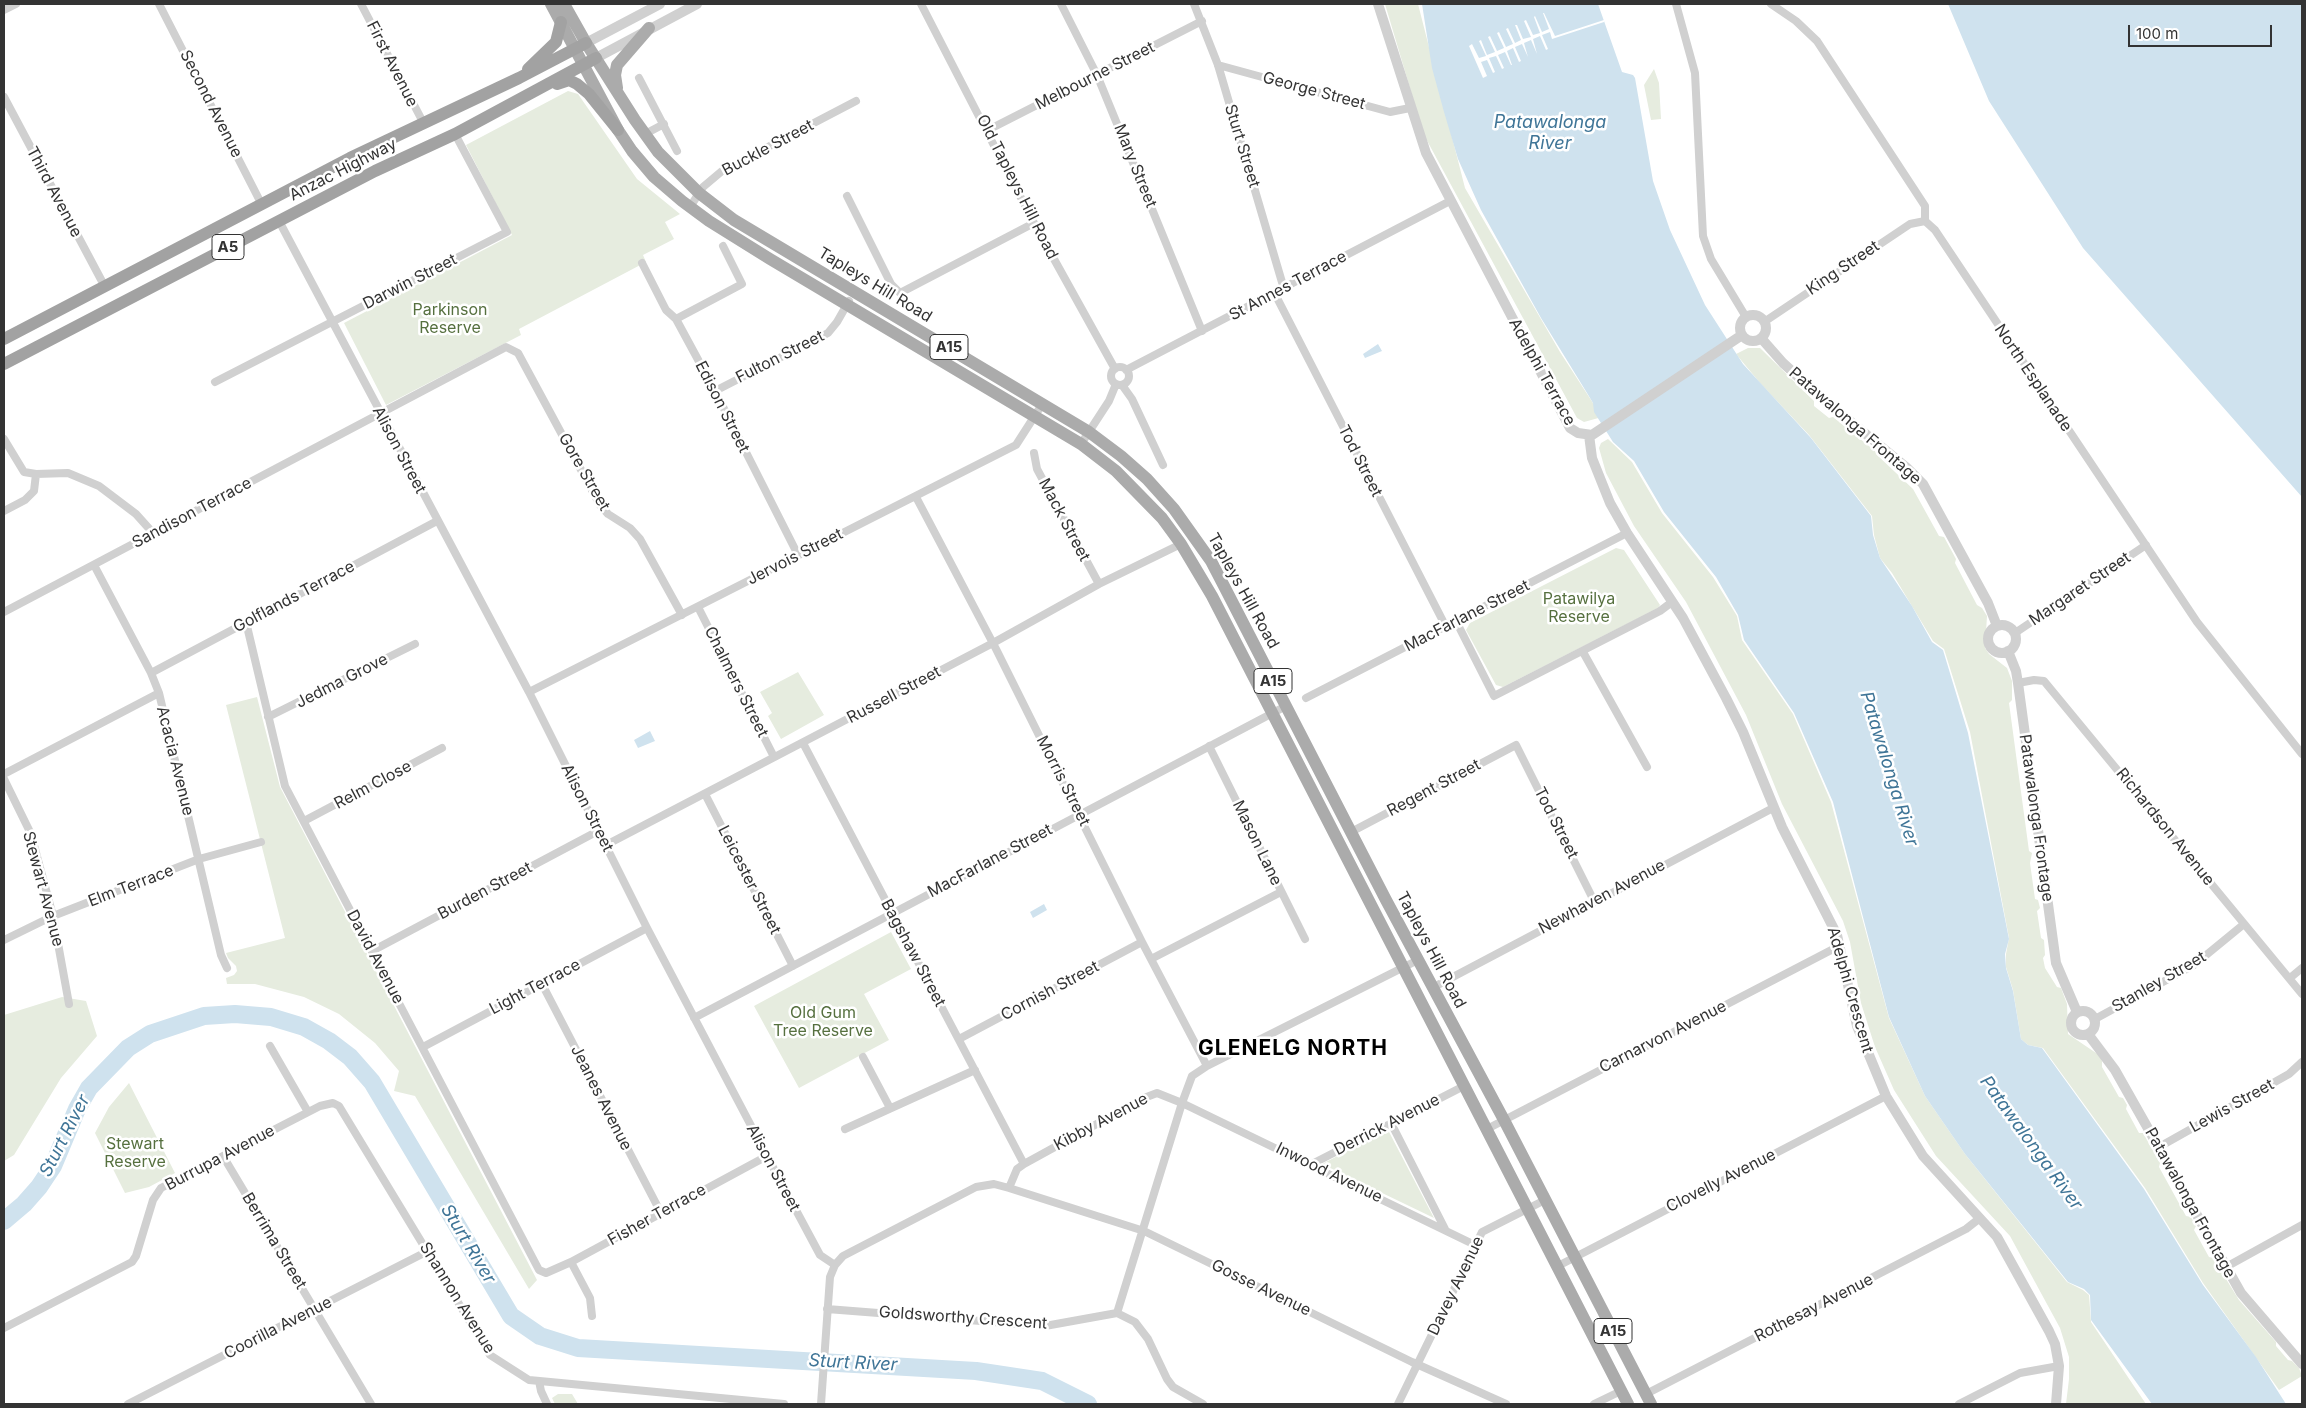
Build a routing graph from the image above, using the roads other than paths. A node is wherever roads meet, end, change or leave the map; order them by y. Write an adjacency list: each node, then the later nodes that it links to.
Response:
1 (16, 4): 15 (street)
2 (159, 4): 45 (street, Second Avenue)
3 (361, 4): 31 (street, First Avenue)
4 (551, 4): 17 (main road, A15)
5 (564, 4): 19 (main road, A15)
6 (658, 4): 19 (street, Anzac Highway)
7 (697, 4): 18 (street, Anzac Highway)
8 (921, 4): 34 (street, Old Tapleys Hill Road)
9 (1061, 4): 23 (street, Mary Street)
10 (1194, 4): 16 (street, Sturt Street)
11 (1378, 4): 30 (street, Adelphi Terrace)
12 (1676, 4): 61 (street)
13 (1771, 4): 14 (street, North Esplanade)
14 (1783, 7): 47 (street, North Esplanade)
15 (4, 10)
16 (1202, 21): 22 (street, Sturt Street); 23 (street, Melbourne Street)
17 (561, 22): 19 (main road, A15); 24 (highway)
18 (649, 28): 20 (street, Anzac Highway); 27 (main road)
19 (580, 46): 20 (main road, A15); 21 (main road, A15); 24 (highway, Anzac Highway / A5)
20 (596, 58): 21 (highway, Anzac Highway / A5); 27 (main road, Tapleys Hill Road / A15)
21 (584, 65): 26 (highway, Anzac Highway / A5); 33 (main road, Tapleys Hill Road / A15)
22 (1218, 65): 30 (street, George Street); 57 (street, Sturt Street)
23 (1097, 74): 34 (street, Melbourne Street); 65 (street, Mary Street)
24 (520, 78): 31 (highway, Anzac Highway / A5)
25 (639, 78): 32 (street)
26 (540, 90): 33 (highway); 35 (highway, Anzac Highway / A5)
27 (618, 90): 36 (main road, Tapleys Hill Road / A15)
28 (4, 97): 56 (street, Third Avenue)
29 (856, 102): 42 (street, Buckle Street)
30 (1410, 108): 44 (street, Adelphi Terrace)
31 (424, 124): 38 (highway, Anzac Highway / A5)
32 (664, 124): 36 (street); 37 (street)
33 (618, 130): 46 (main road, Tapleys Hill Road / A15)
34 (988, 130): 49 (street, Old Tapleys Hill Road)
35 (455, 134): 40 (highway, Anzac Highway / A5); 63 (street, Darwin Street)
36 (646, 134): 42 (main road, Tapleys Hill Road / A15)
37 (678, 151)
38 (350, 158): 39 (highway, Anzac Highway / A5); 40 (highway)
39 (331, 168): 41 (highway); 45 (highway, Anzac Highway / A5)
40 (375, 171): 41 (highway, Anzac Highway / A5)
41 (346, 186): 48 (highway, Anzac Highway / A5)
42 (699, 193): 46 (street, Buckle Street); 58 (main road, Tapleys Hill Road / A15)
43 (846, 196): 49 (street)
44 (1450, 201): 57 (street, St Annes Terrace); 80 (street, Adelphi Terrace)
45 (262, 204): 50 (highway, Anzac Highway / A5)
46 (690, 207): 60 (main road, Tapleys Hill Road / A15)
47 (1925, 220): 64 (street, King Street); 92 (street, North Esplanade)
48 (278, 222): 53 (highway, Anzac Highway / A5); 63 (street, Alison Street)
49 (1034, 223): 71 (street, Old Tapleys Hill Road)
50 (190, 242): 52 (highway, Anzac Highway / A5); 53 (highway)
51 (723, 246): 62 (street)
52 (173, 251): 55 (highway); 56 (highway, Anzac Highway / A5)
53 (210, 256): 55 (highway, Anzac Highway / A5)
54 (642, 263): 62 (street, Edison Street)
55 (185, 270): 70 (highway, Anzac Highway / A5)
56 (105, 287): 68 (highway, Anzac Highway / A5)
57 (1284, 289): 59 (street, St Annes Terrace)
58 (854, 291): 60 (street, Fulton Street); 76 (main road, Tapleys Hill Road / A15)
59 (1275, 294): 65 (street, St Annes Terrace); 103 (street, Tod Street)
60 (847, 303): 75 (street, Fulton Street); 78 (main road, Tapleys Hill Road / A15)
61 (1746, 317): 64 (street); 66 (street)
62 (676, 319): 75 (street, Edison Street)
63 (332, 322): 73 (street, Darwin Street); 77 (street, Alison Street)
64 (1764, 322): 67 (street)
65 (1202, 331): 72 (street, St Annes Terrace)
66 (1739, 337): 67 (street); 80 (street)
67 (1761, 338): 102 (street, Patawalonga Frontage)
68 (4, 339)
69 (510, 348): 77 (street, Sandison Terrace); 99 (street, Gore Street)
70 (4, 364)
71 (1115, 369): 72 (street); 74 (street)
72 (1126, 370): 74 (street)
73 (214, 382)
74 (1119, 384): 79 (street); 84 (street)
75 (715, 391): 93 (street, Edison Street)
76 (1043, 403): 78 (street, Jervois Street); 79 (main road, Tapleys Hill Road / A15)
77 (381, 414): 88 (street, Alison Street); 89 (street, Sandison Terrace)
78 (1036, 416): 82 (main road, Tapleys Hill Road / A15); 86 (street, Jervois Street)
79 (1089, 432): 82 (street); 114 (main road, Tapleys Hill Road / A15)
80 (1589, 435): 90 (street, Adelphi Terrace)
81 (4, 439): 85 (street)
82 (1081, 444): 91 (main road, Tapleys Hill Road / A15)
83 (1034, 453): 95 (street, Mack Street)
84 (1163, 465)
85 (36, 474): 87 (street); 89 (street)
86 (916, 497): 93 (street, Jervois Street); 105 (street, Morris Street)
87 (4, 511)
88 (438, 521): 101 (street, Golflands Terrace); 111 (street, Alison Street)
89 (153, 533): 94 (street, Sandison Terrace)
90 (1627, 533): 96 (street, Adelphi Terrace); 100 (street, MacFarlane Street)
91 (1181, 544): 95 (street, Russell Street); 115 (main road, Tapleys Hill Road / A15)
92 (2146, 545): 104 (street, Margaret Street); 122 (street, North Esplanade)
93 (798, 555): 97 (street, Jervois Street)
94 (94, 565): 98 (street, Sandison Terrace); 109 (street, Acacia Avenue)
95 (1099, 584): 105 (street, Russell Street)
96 (1672, 602): 108 (street); 117 (street, Adelphi Terrace)
97 (698, 607): 99 (street, Jervois Street); 123 (street, Chalmers Street)
98 (4, 612)
99 (682, 615): 111 (street, Jervois Street)
100 (1456, 621): 103 (street, MacFarlane Street); 108 (street)
101 (246, 622): 109 (street, Golflands Terrace); 116 (street, David Avenue)
102 (1997, 626): 104 (street); 107 (street)
103 (1446, 627): 113 (street, MacFarlane Street)
104 (2015, 633): 107 (street)
105 (993, 643): 118 (street, Russell Street); 129 (street, Morris Street)
106 (415, 644): 116 (street, Jedma Grove)
107 (2008, 651): 110 (street, Patawalonga Frontage)
108 (1583, 652): 124 (street)
109 (151, 673): 112 (street, Acacia Avenue)
110 (2018, 683): 140 (street, Richardson Avenue); 158 (street, Patawalonga Frontage)
111 (529, 692): 131 (street, Alison Street)
112 (158, 693): 125 (street); 135 (street, Acacia Avenue)
113 (1306, 698)
114 (1286, 706): 115 (street, MacFarlane Street); 132 (main road, Tapleys Hill Road / A15)
115 (1271, 713): 120 (street, MacFarlane Street); 151 (main road, Tapleys Hill Road / A15)
116 (268, 717): 130 (street, David Avenue)
117 (1736, 719): 128 (street, Adelphi Crescent)
118 (803, 742): 123 (street, Russell Street); 138 (street, Bagshaw Street)
119 (1516, 745): 132 (street, Regent Street); 137 (street, Tod Street)
120 (1210, 746): 129 (street, MacFarlane Street); 136 (street, Mason Lane)
121 (442, 748): 130 (street, Relm Close)
122 (2302, 754)
123 (774, 758): 127 (street, Russell Street)
124 (1647, 767)
125 (4, 774)
126 (4, 779): 139 (street, Stewart Avenue)
127 (705, 794): 134 (street, Russell Street); 149 (street, Leicester Street)
128 (1773, 808): 137 (street, Newhaven Avenue); 145 (street, Adelphi Crescent)
129 (1079, 813): 138 (street, MacFarlane Street); 144 (street, Morris Street)
130 (304, 821): 146 (street, David Avenue)
131 (598, 831): 134 (street, Alison Street); 146 (street, Burden Street)
132 (1351, 832): 148 (main road, Tapleys Hill Road / A15)
133 (261, 842): 135 (street, Elm Terrace)
134 (606, 845): 141 (street, Alison Street)
135 (199, 859): 139 (street, Elm Terrace); 150 (street, Acacia Avenue)
136 (1281, 892): 142 (street, Mason Lane); 147 (street)
137 (1594, 901): 155 (street, Newhaven Avenue)
138 (893, 914): 149 (street, MacFarlane Street); 162 (street, Bagshaw Street)
139 (53, 916): 143 (street, Elm Terrace); 157 (street, Stewart Avenue)
140 (2244, 924): 153 (street, Richardson Avenue); 160 (street, Stanley Street)
141 (648, 928): 154 (street, Light Terrace); 159 (street, Alison Street)
142 (1305, 939)
143 (4, 940)
144 (1142, 942): 147 (street, Morris Street); 162 (street, Cornish Street)
145 (1839, 946): 170 (street, Adelphi Crescent); 175 (street, Carnarvon Avenue)
146 (372, 951): 164 (street, David Avenue)
147 (1151, 959): 167 (street, Morris Street)
148 (1418, 960): 151 (street); 155 (main road, Tapleys Hill Road / A15)
149 (793, 966): 159 (street, MacFarlane Street)
150 (227, 968)
151 (1403, 968): 167 (street); 169 (main road, Tapleys Hill Road / A15)
152 (2302, 968): 153 (street)
153 (2290, 978): 156 (street, Richardson Avenue)
154 (542, 984): 164 (street, Light Terrace); 187 (street, Jeanes Avenue)
155 (1432, 988): 175 (main road, Tapleys Hill Road / A15)
156 (2302, 994)
157 (70, 1004)
158 (2077, 1012): 160 (street); 161 (street)
159 (694, 1018): 181 (street, Alison Street)
160 (2095, 1018): 161 (street)
161 (2088, 1034): 179 (street, Patawalonga Frontage)
162 (959, 1039): 168 (street, Bagshaw Street)
163 (270, 1046): 174 (street)
164 (423, 1047): 199 (street, David Avenue)
165 (863, 1057): 172 (street)
166 (2302, 1062): 179 (street, Lewis Street)
167 (1207, 1066): 171 (street)
168 (975, 1070): 172 (street); 182 (street, Bagshaw Street)
169 (1464, 1086): 176 (street, Derrick Avenue); 178 (main road, Tapleys Hill Road / A15)
170 (1886, 1096): 188 (street, Adelphi Crescent); 194 (street, Clovelly Avenue)
171 (1182, 1103): 182 (street, Kibby Avenue); 183 (street, Inwood Avenue); 191 (street)
172 (890, 1108): 177 (street)
173 (342, 1111): 174 (street, Burrupa Avenue); 193 (street, Shannon Avenue)
174 (308, 1112): 180 (street, Burrupa Avenue)
175 (1504, 1120): 178 (street, Carnarvon Avenue); 185 (main road, Tapleys Hill Road / A15)
176 (1391, 1123): 183 (street, Derrick Avenue); 190 (street)
177 (845, 1129)
178 (1487, 1129): 186 (main road, Tapleys Hill Road / A15)
179 (2159, 1147): 198 (street, Patawalonga Frontage)
180 (223, 1156): 201 (street, Berrima Street); 204 (street, Burrupa Avenue)
181 (767, 1156): 187 (street, Fisher Terrace); 196 (street, Alison Street)
182 (1024, 1164): 184 (street, Kibby Avenue)
183 (1310, 1165): 190 (street, Inwood Avenue)
184 (1009, 1188): 191 (street, Gosse Avenue); 196 (street)
185 (1545, 1200): 186 (street, Davey Avenue); 194 (main road, Tapleys Hill Road / A15)
186 (1526, 1210): 192 (street, Davey Avenue); 197 (main road, Tapleys Hill Road / A15)
187 (660, 1212): 195 (street, Fisher Terrace)
188 (1980, 1218): 207 (street, Adelphi Crescent); 210 (street, Rothesay Avenue)
189 (2302, 1225): 198 (street)
190 (1445, 1229): 192 (street, Inwood Avenue)
191 (1144, 1231): 202 (street); 205 (street, Gosse Avenue)
192 (1475, 1245): 205 (street, Davey Avenue)
193 (428, 1251): 201 (street, Coorilla Avenue); 208 (street, Shannon Avenue)
194 (1575, 1257): 197 (street, Clovelly Avenue); 210 (main road, Tapleys Hill Road / A15)
195 (571, 1262): 199 (street, Fisher Terrace); 203 (street)
196 (835, 1265): 200 (street)
197 (1556, 1266): 209 (main road, Tapleys Hill Road / A15)
198 (2226, 1267): 206 (street, Patawalonga Frontage)
199 (546, 1273)
200 (827, 1309): 202 (street, Goldsworthy Crescent); 216 (street)
201 (315, 1310): 212 (street, Coorilla Avenue); 213 (street, Berrima Street)
202 (1118, 1313): 217 (street)
203 (592, 1316)
204 (4, 1328)
205 (1418, 1364): 218 (street, Davey Avenue); 219 (street, Gosse Avenue)
206 (2302, 1364)
207 (2059, 1366): 222 (street); 223 (street, Adelphi Crescent)
208 (539, 1381): 211 (street, Shannon Avenue); 214 (street)
209 (1621, 1391): 220 (street); 221 (main road, Tapleys Hill Road / A15)
210 (1649, 1399)
211 (710, 1401): 215 (street, Shannon Avenue)
212 (130, 1404)
213 (371, 1404)
214 (547, 1404)
215 (784, 1404)
216 (821, 1404)
217 (1203, 1404)
218 (1398, 1404)
219 (1506, 1404)
220 (1594, 1404)
221 (1628, 1404)
222 (1959, 1404)
223 (2056, 1404)

